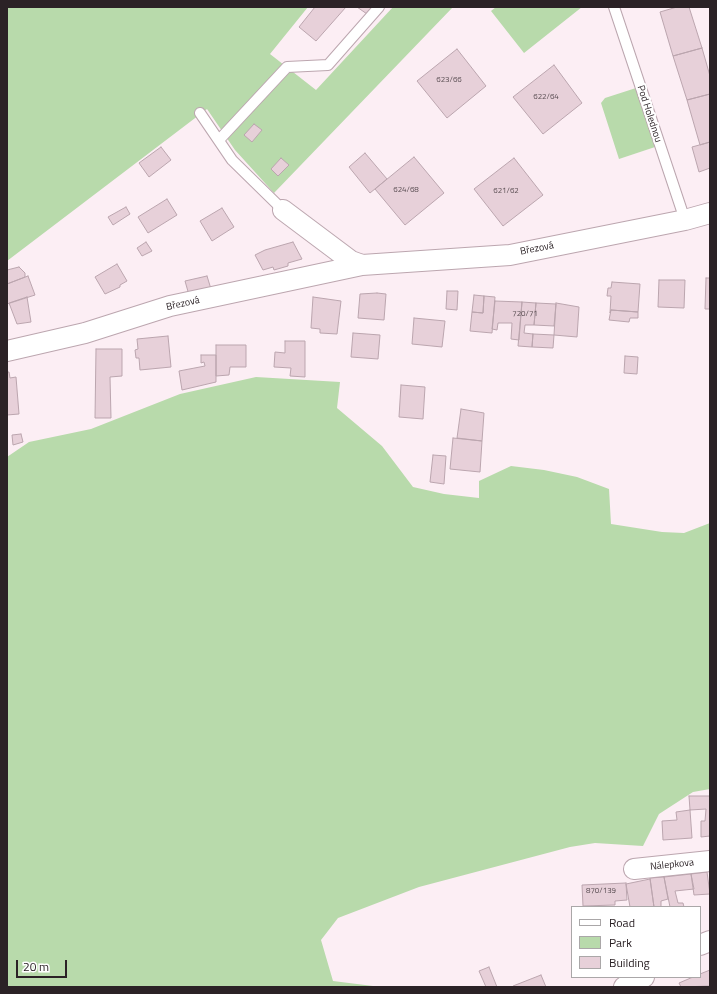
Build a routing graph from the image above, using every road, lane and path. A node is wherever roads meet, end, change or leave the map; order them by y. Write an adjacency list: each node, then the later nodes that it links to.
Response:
1 (379, 7): 4 (lane)
2 (614, 7): 7 (lane, Pod Holednou)
3 (200, 112): 4 (lane)
4 (219, 140): 5 (lane)
5 (283, 210): 8 (street)
6 (710, 213): 7 (street, Březová)
7 (685, 220): 8 (street, Březová)
8 (362, 265): 9 (street, Březová)
9 (7, 351)
10 (710, 861): 11 (street, Nálepkova)
11 (634, 869)
12 (642, 978): 13 (street)
13 (624, 987)

